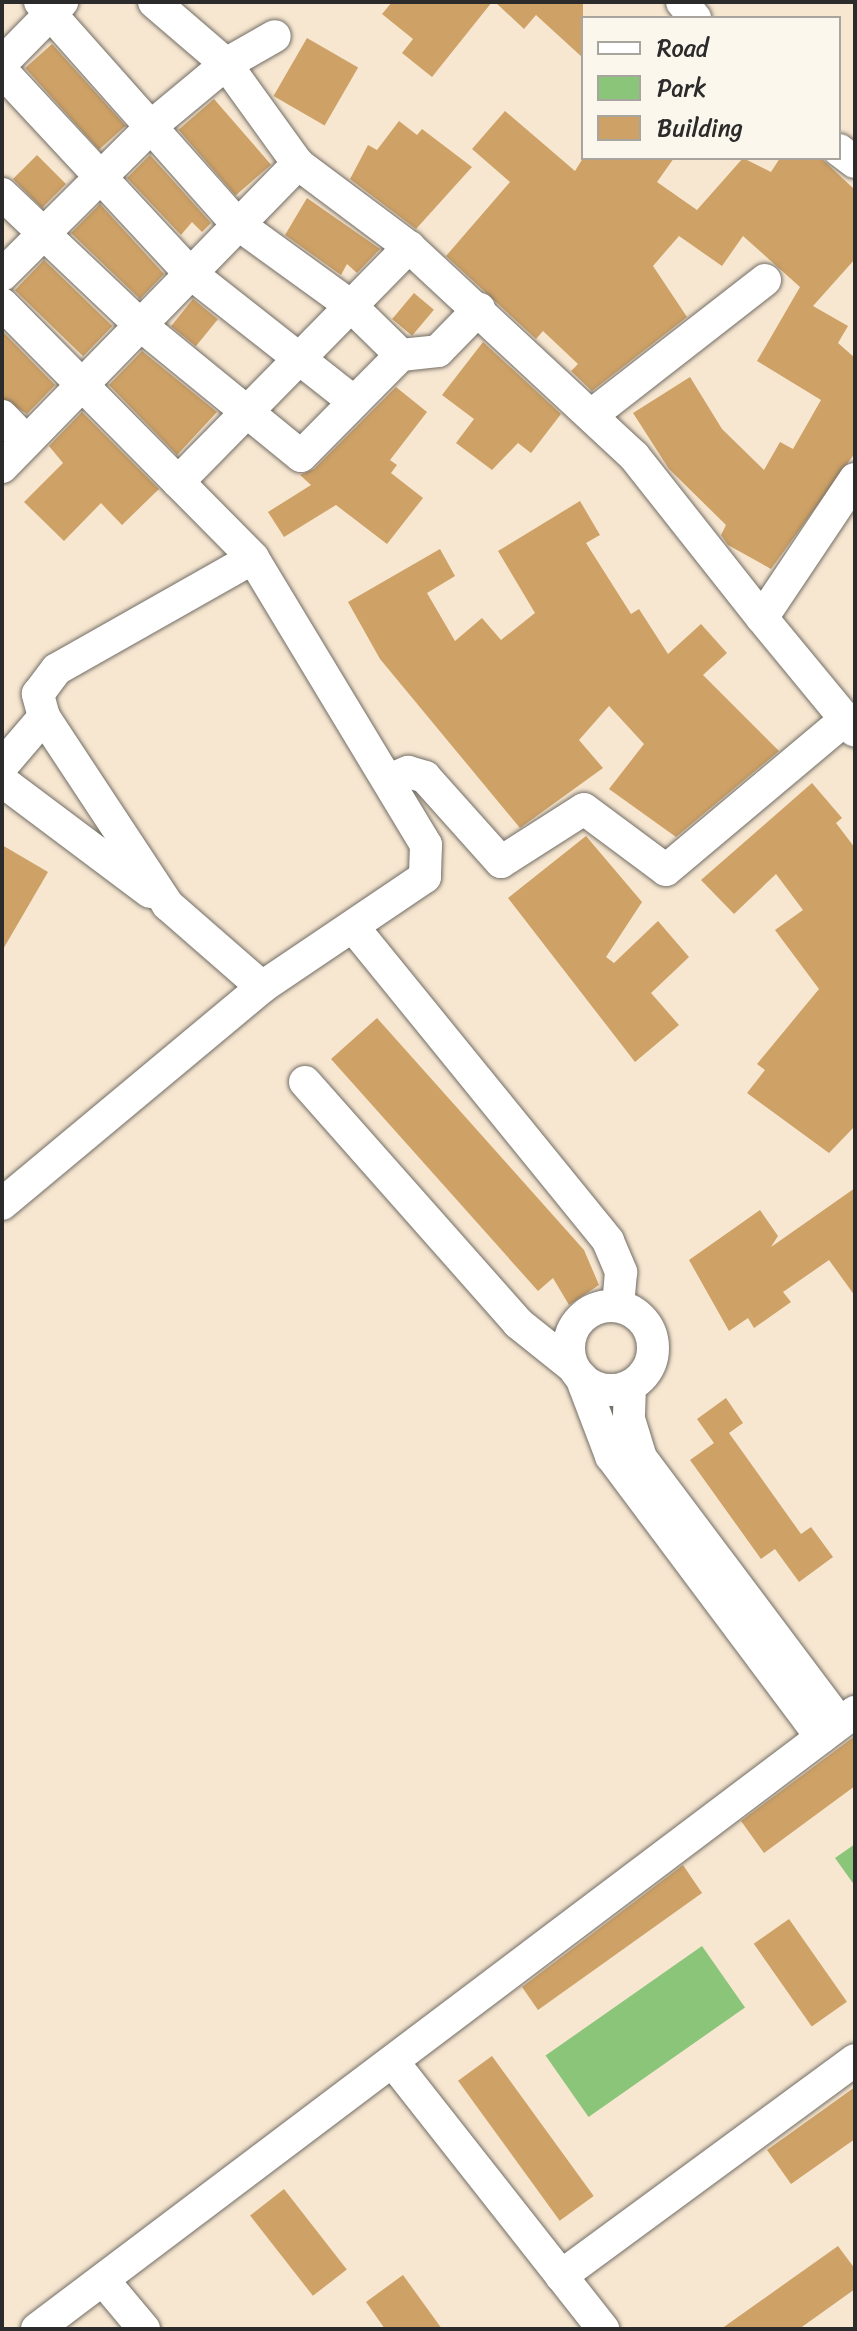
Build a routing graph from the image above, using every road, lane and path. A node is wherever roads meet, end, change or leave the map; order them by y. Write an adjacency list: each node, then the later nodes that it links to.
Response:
1 (154, 2): 5 (street)
2 (51, 6): 4 (street); 7 (street)
3 (275, 36): 5 (street)
4 (2, 63)
5 (226, 64): 7 (street); 8 (street)
6 (2, 71): 9 (street)
7 (155, 123): 9 (street); 11 (street)
8 (298, 164): 11 (street); 13 (street)
9 (99, 178): 12 (street); 14 (street)
10 (2, 194): 12 (street)
11 (235, 222): 14 (street); 18 (street)
12 (39, 231): 15 (street); 20 (street)
13 (409, 247): 18 (street); 19 (street)
14 (189, 272): 20 (street); 22 (street)
15 (2, 275)
16 (765, 280): 26 (street)
17 (2, 304): 23 (street)
18 (351, 306): 21 (street); 22 (street)
19 (479, 309): 21 (street); 26 (street)
20 (138, 323): 23 (street); 25 (street)
21 (401, 355): 24 (street)
22 (302, 356): 24 (street); 25 (street)
23 (84, 380): 28 (street); 31 (street)
24 (353, 401): 25 (street)
25 (251, 409): 31 (street)
26 (593, 414): 33 (street)
27 (2, 416): 28 (street)
28 (26, 441): 29 (street)
29 (2, 467)
30 (855, 479): 33 (street)
31 (178, 482): 32 (street)
32 (253, 558): 34 (street); 37 (street)
33 (762, 618): 35 (street)
34 (44, 717): 36 (street); 39 (street)
35 (850, 726): 37 (street)
36 (2, 766)
37 (389, 780): 40 (street)
38 (2, 781): 39 (street)
39 (168, 905): 41 (street)
40 (354, 928): 41 (street); 44 (street)
41 (262, 987): 43 (street)
42 (305, 1082): 45 (street)
43 (2, 1204)
44 (618, 1306): 45 (street); 46 (street)
45 (577, 1372): 46 (street); 47 (street)
46 (630, 1386): 47 (street)
47 (839, 1724): 49 (street)
48 (855, 2060): 50 (street)
49 (393, 2062): 50 (street); 51 (street)
50 (561, 2276): 54 (street)
51 (103, 2280): 52 (street); 53 (street)
52 (37, 2329)
53 (144, 2329)
54 (603, 2329)

